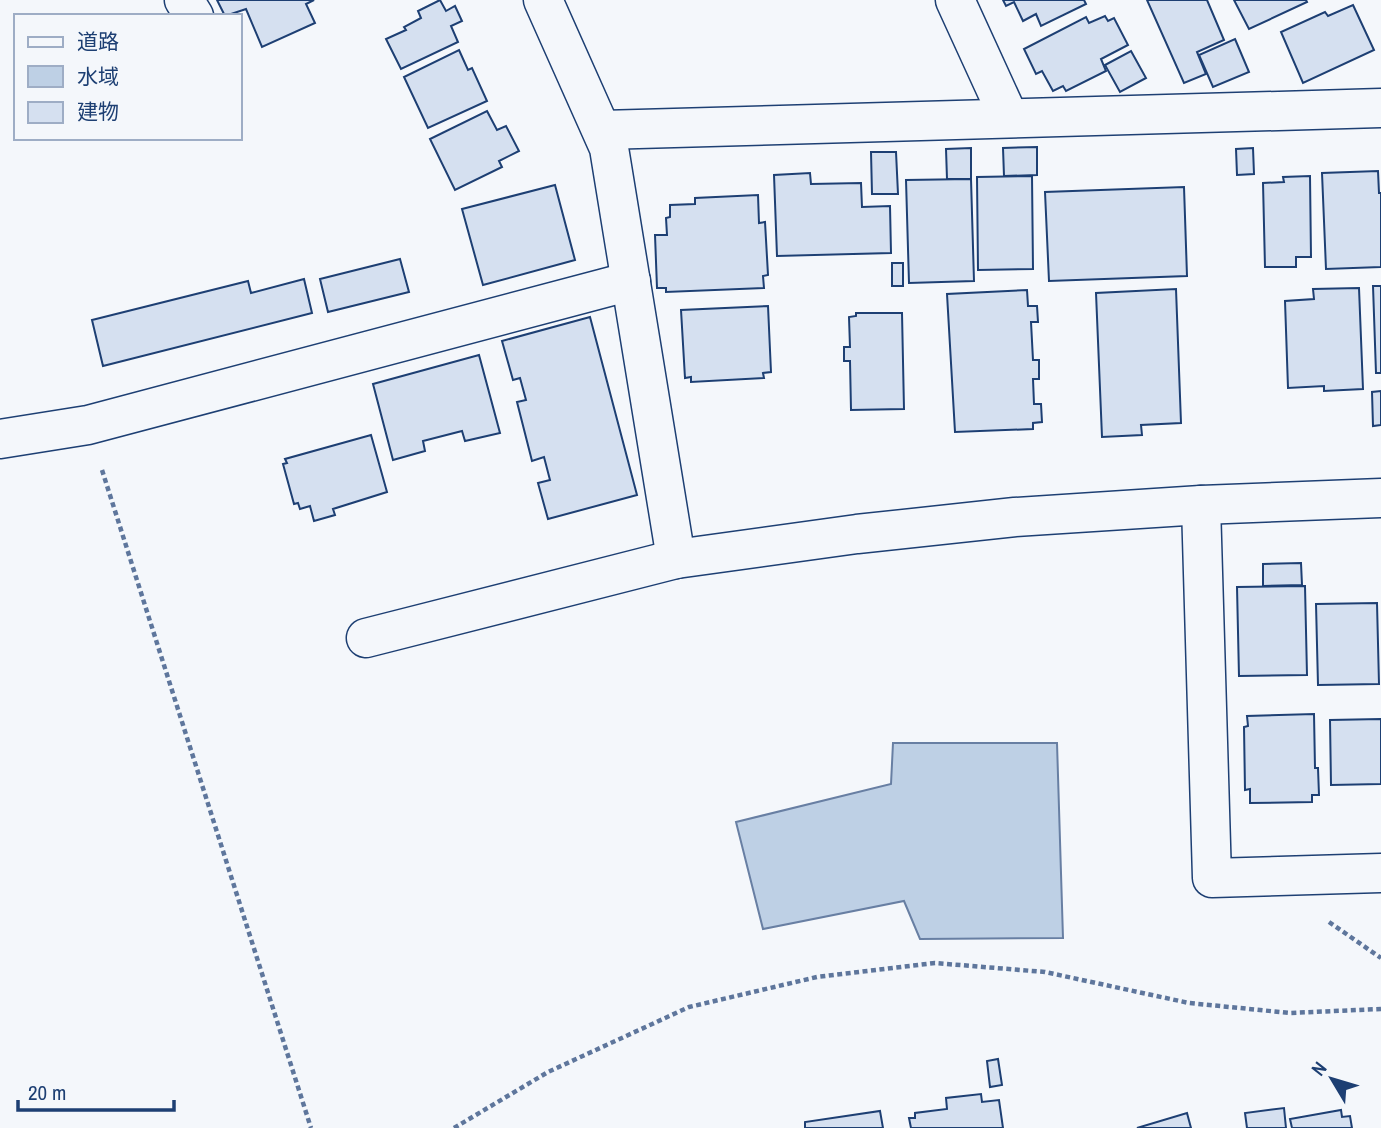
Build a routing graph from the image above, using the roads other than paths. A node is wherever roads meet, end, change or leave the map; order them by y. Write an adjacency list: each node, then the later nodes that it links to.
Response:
1 (543, 0): 5 (street)
2 (955, 0): 4 (street)
3 (1381, 108): 4 (street)
4 (1009, 118): 5 (street)
5 (601, 130): 6 (street)
6 (631, 281): 7 (street); 10 (street)
7 (0, 439)
8 (1381, 498): 9 (street)
9 (1201, 505): 10 (street); 12 (street)
10 (676, 559): 11 (street)
11 (366, 638)
12 (1381, 873)

